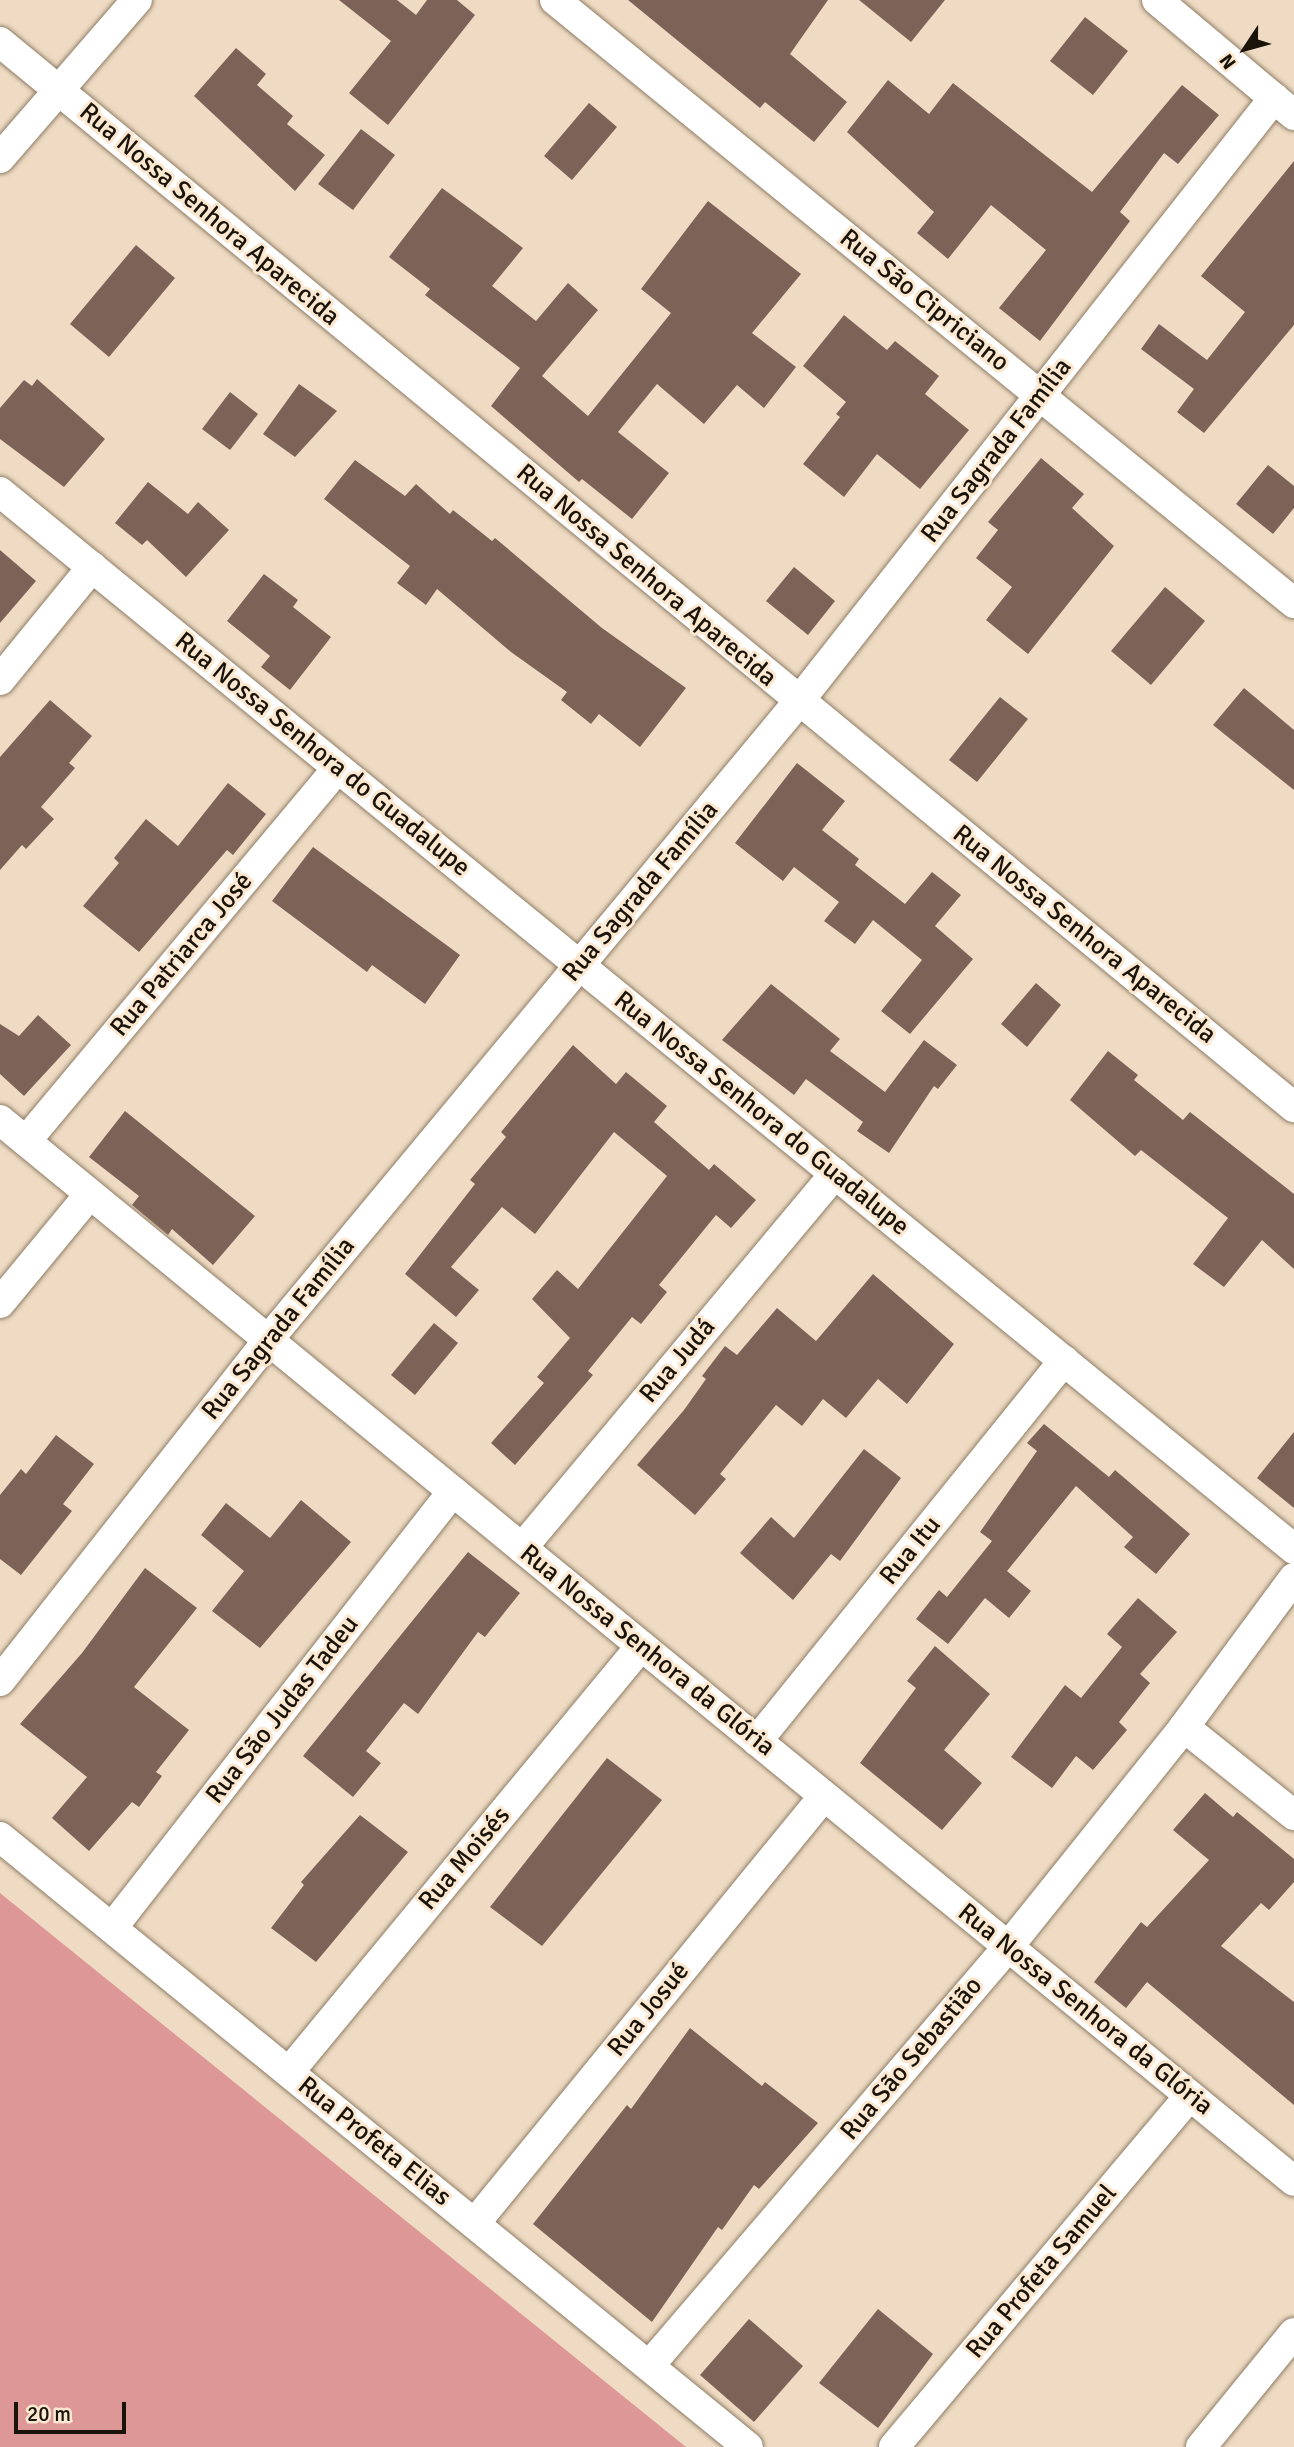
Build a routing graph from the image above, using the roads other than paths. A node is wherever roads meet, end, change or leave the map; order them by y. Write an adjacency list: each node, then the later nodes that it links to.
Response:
1 (136, 0): 5 (street)
2 (555, 0): 8 (street, Rua São Cipriciano)
3 (1157, 0): 6 (street)
4 (0, 42): 5 (street, Rua Nossa Senhora Aparecida)
5 (58, 90): 7 (street); 13 (street, Rua Nossa Senhora Aparecida)
6 (1284, 107): 8 (street, Rua Sagrada Família)
7 (0, 158)
8 (1041, 396): 11 (street, Rua São Cipriciano); 13 (street, Rua Sagrada Família)
9 (0, 492): 10 (street, Rua Nossa Senhora do Guadalupe)
10 (92, 567): 12 (street); 14 (street, Rua Nossa Senhora do Guadalupe)
11 (1294, 603)
12 (0, 680)
13 (799, 701): 15 (street, Rua Sagrada Família); 16 (street, Rua Nossa Senhora Aparecida)
14 (338, 768): 15 (street, Rua Nossa Senhora do Guadalupe); 18 (street, Rua Patriarca José)
15 (580, 966): 19 (street, Rua Nossa Senhora do Guadalupe); 22 (street, Rua Sagrada Família)
16 (1294, 1107)
17 (0, 1120): 18 (street, Rua Nossa Senhora da Glória)
18 (26, 1141): 20 (street, Rua Nossa Senhora da Glória)
19 (835, 1174): 23 (street, Rua Nossa Senhora do Guadalupe); 25 (street, Rua Judá)
20 (90, 1194): 21 (street); 22 (street, Rua Nossa Senhora da Glória)
21 (0, 1303)
22 (268, 1340): 24 (street, Rua Nossa Senhora da Glória); 29 (street, Rua Sagrada Família)
23 (1064, 1362): 26 (street, Rua Nossa Senhora do Guadalupe); 31 (street, Rua Itu)
24 (453, 1492): 25 (street, Rua Nossa Senhora da Glória); 35 (street, Rua São Judas Tadeu)
25 (522, 1548): 28 (street, Rua Nossa Senhora da Glória)
26 (1294, 1549)
27 (1294, 1578): 30 (street, Rua São Sebastião)
28 (641, 1646): 31 (street, Rua Nossa Senhora da Glória); 37 (street, Rua Moisés)
29 (0, 1681)
30 (1184, 1727): 33 (street); 36 (street, Rua São Sebastião)
31 (757, 1741): 32 (street, Rua Nossa Senhora da Glória)
32 (824, 1796): 36 (street, Rua Nossa Senhora da Glória); 40 (street, Rua Josué)
33 (1294, 1815)
34 (0, 1836): 35 (street, Rua Profeta Elias)
35 (112, 1928): 37 (street, Rua Profeta Elias)
36 (1008, 1947): 38 (street, Rua Nossa Senhora da Glória); 42 (street, Rua São Sebastião)
37 (289, 2073): 40 (street, Rua Profeta Elias)
38 (1190, 2096): 39 (street, Rua Nossa Senhora da Glória); 44 (street, Rua Profeta Samuel)
39 (1294, 2181)
40 (475, 2224): 42 (street, Rua Profeta Elias)
41 (1294, 2333): 45 (street)
42 (649, 2367): 43 (street, Rua Profeta Elias)
43 (748, 2447)
44 (894, 2447)
45 (1201, 2447)

